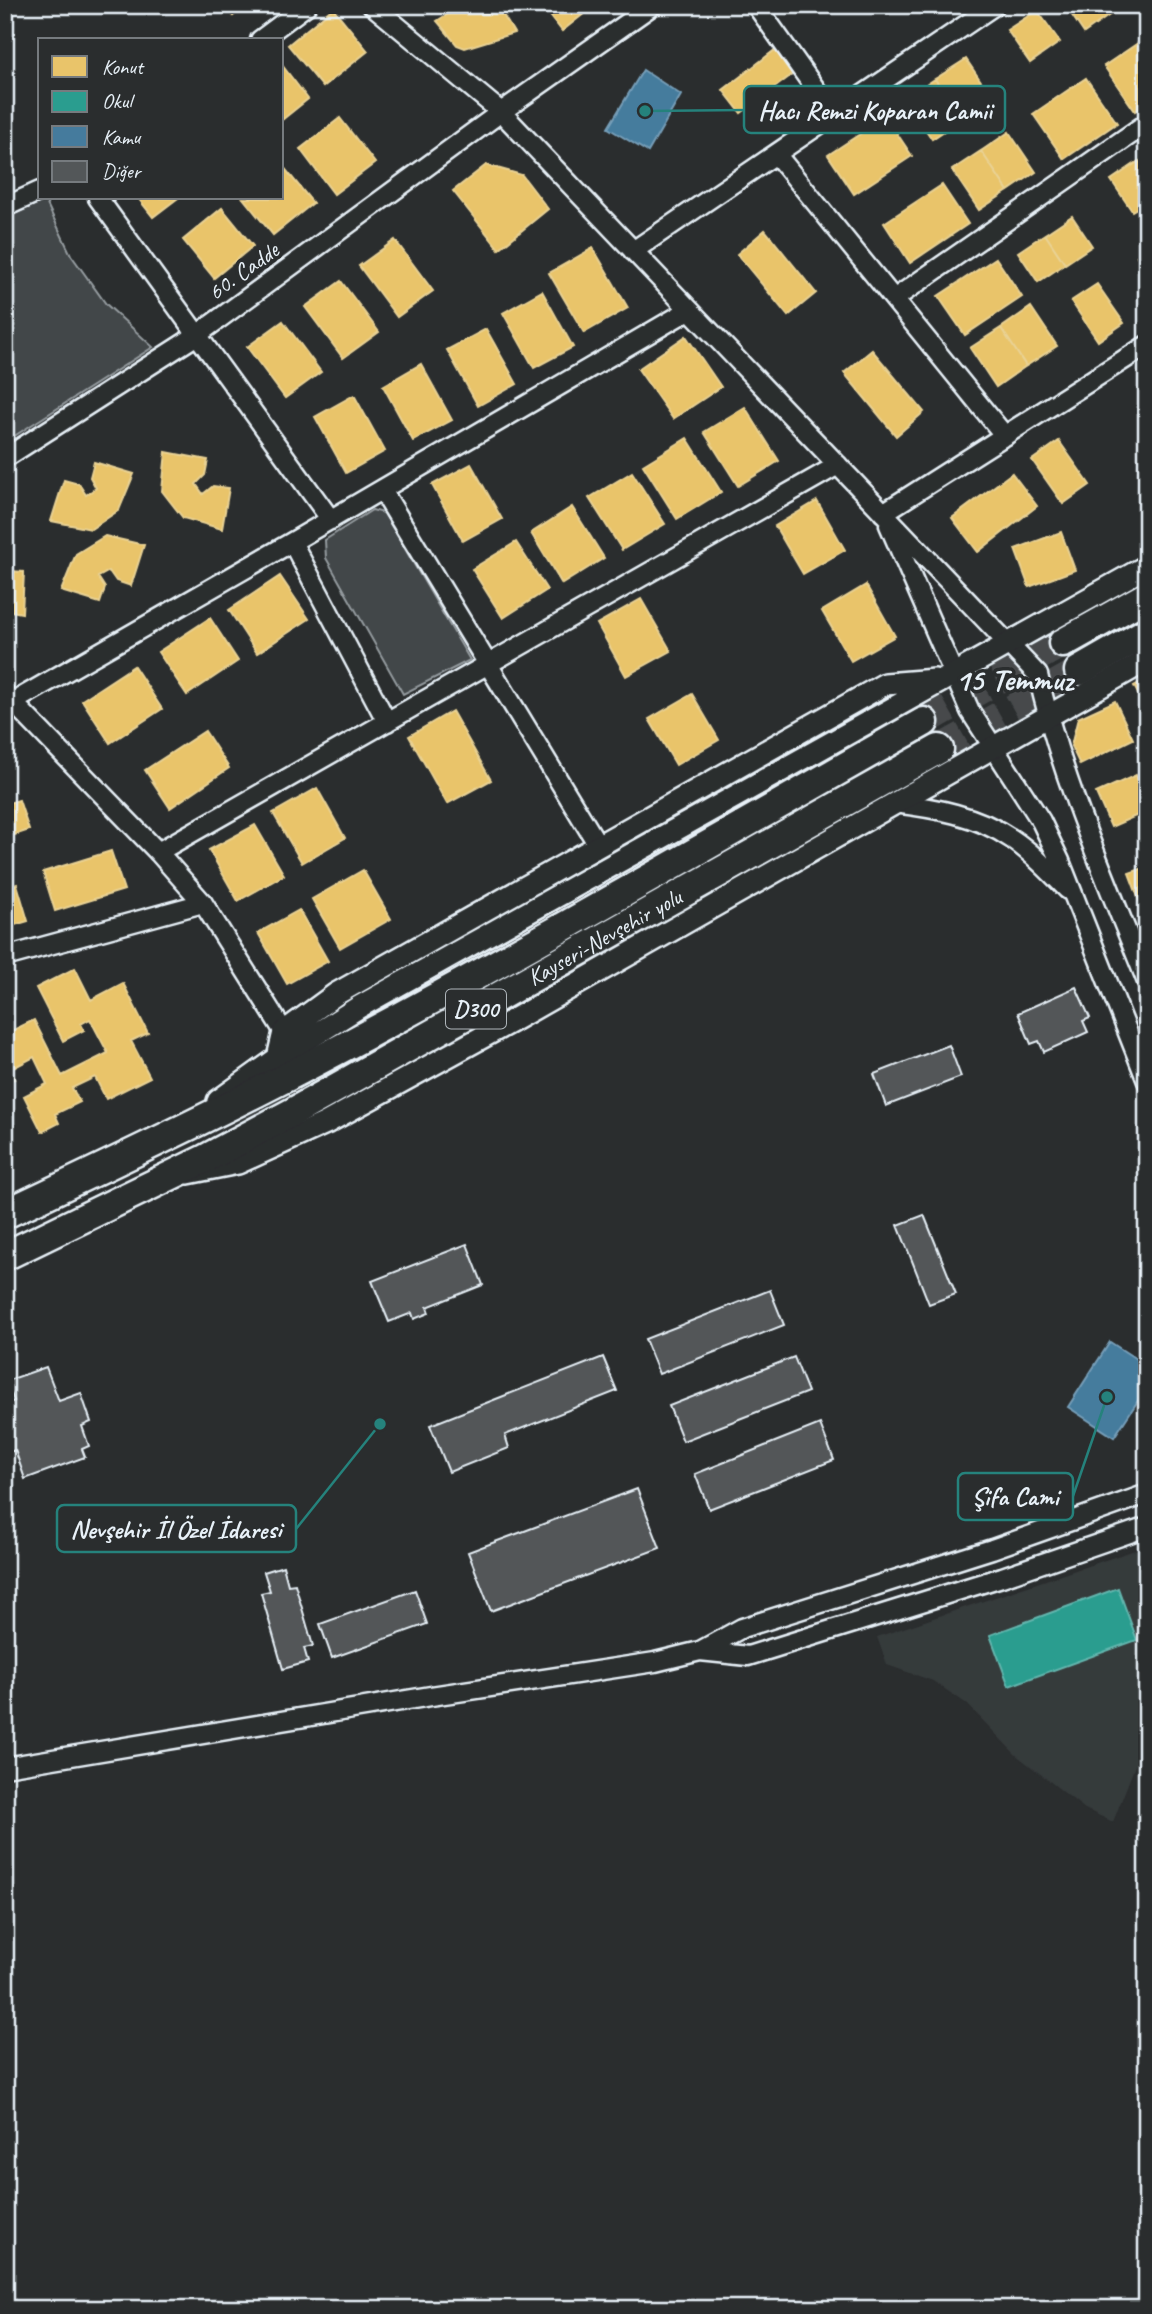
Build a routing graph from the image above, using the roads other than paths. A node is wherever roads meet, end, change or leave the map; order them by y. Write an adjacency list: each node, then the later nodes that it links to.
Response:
1 (307, 5): 6 (street)
2 (372, 5): 7 (street)
3 (653, 5): 7 (street, 60. Cadde)
4 (756, 5): 8 (street)
5 (995, 5): 8 (street)
6 (263, 38)
7 (501, 112): 14 (street); 17 (street, 60. Cadde)
8 (834, 114): 10 (street)
9 (1147, 123): 15 (street)
10 (776, 153): 14 (street); 15 (street)
11 (38, 192): 13 (street)
12 (99, 200): 17 (street)
13 (5, 207)
14 (633, 251): 16 (street)
15 (894, 299): 19 (street)
16 (689, 310): 21 (street); 22 (street)
17 (197, 335): 20 (street, 60. Cadde); 24 (street)
18 (1147, 345): 19 (street)
19 (1005, 436): 23 (street)
20 (5, 458)
21 (838, 465): 23 (street); 32 (street)
22 (382, 490): 24 (street); 32 (street)
23 (883, 513): 29 (street); 34 (street)
24 (331, 520): 25 (street)
25 (292, 542): 35 (street); 37 (street)
26 (1147, 566): 29 (street)
27 (1147, 596): 30 (highway)
28 (1147, 632): 33 (highway)
29 (1009, 642): 34 (street); 36 (street)
30 (1063, 643)
31 (1147, 660): 36 (street)
32 (487, 664): 37 (street); 42 (street)
33 (1079, 671)
34 (949, 676): 39 (street); 42 (street); 49 (street)
35 (9, 698): 43 (street)
36 (1048, 716): 39 (street); 47 (street)
37 (387, 722): 43 (street)
38 (924, 722): 51 (highway, Kayseri-Nevşehir yolu / D300)
39 (993, 747): 41 (street); 44 (street)
40 (939, 749): 52 (highway, Kayseri-Nevşehir yolu / D300)
41 (894, 803): 44 (street); 52 (street)
42 (598, 845): 48 (street)
43 (158, 852): 45 (street)
44 (1075, 897): 50 (street)
45 (203, 903): 46 (street); 48 (street)
46 (5, 957)
47 (1147, 982)
48 (284, 1032): 49 (street)
49 (278, 1058): 51 (street)
50 (1147, 1081)
51 (163, 1139): 53 (highway, Kayseri-Nevşehir yolu / D300)
52 (175, 1174): 54 (highway, Kayseri-Nevşehir yolu / D300)
53 (5, 1214)
54 (5, 1255)
55 (1147, 1494): 57 (street)
56 (1147, 1528): 57 (street)
57 (700, 1651): 58 (street)
58 (5, 1767)

